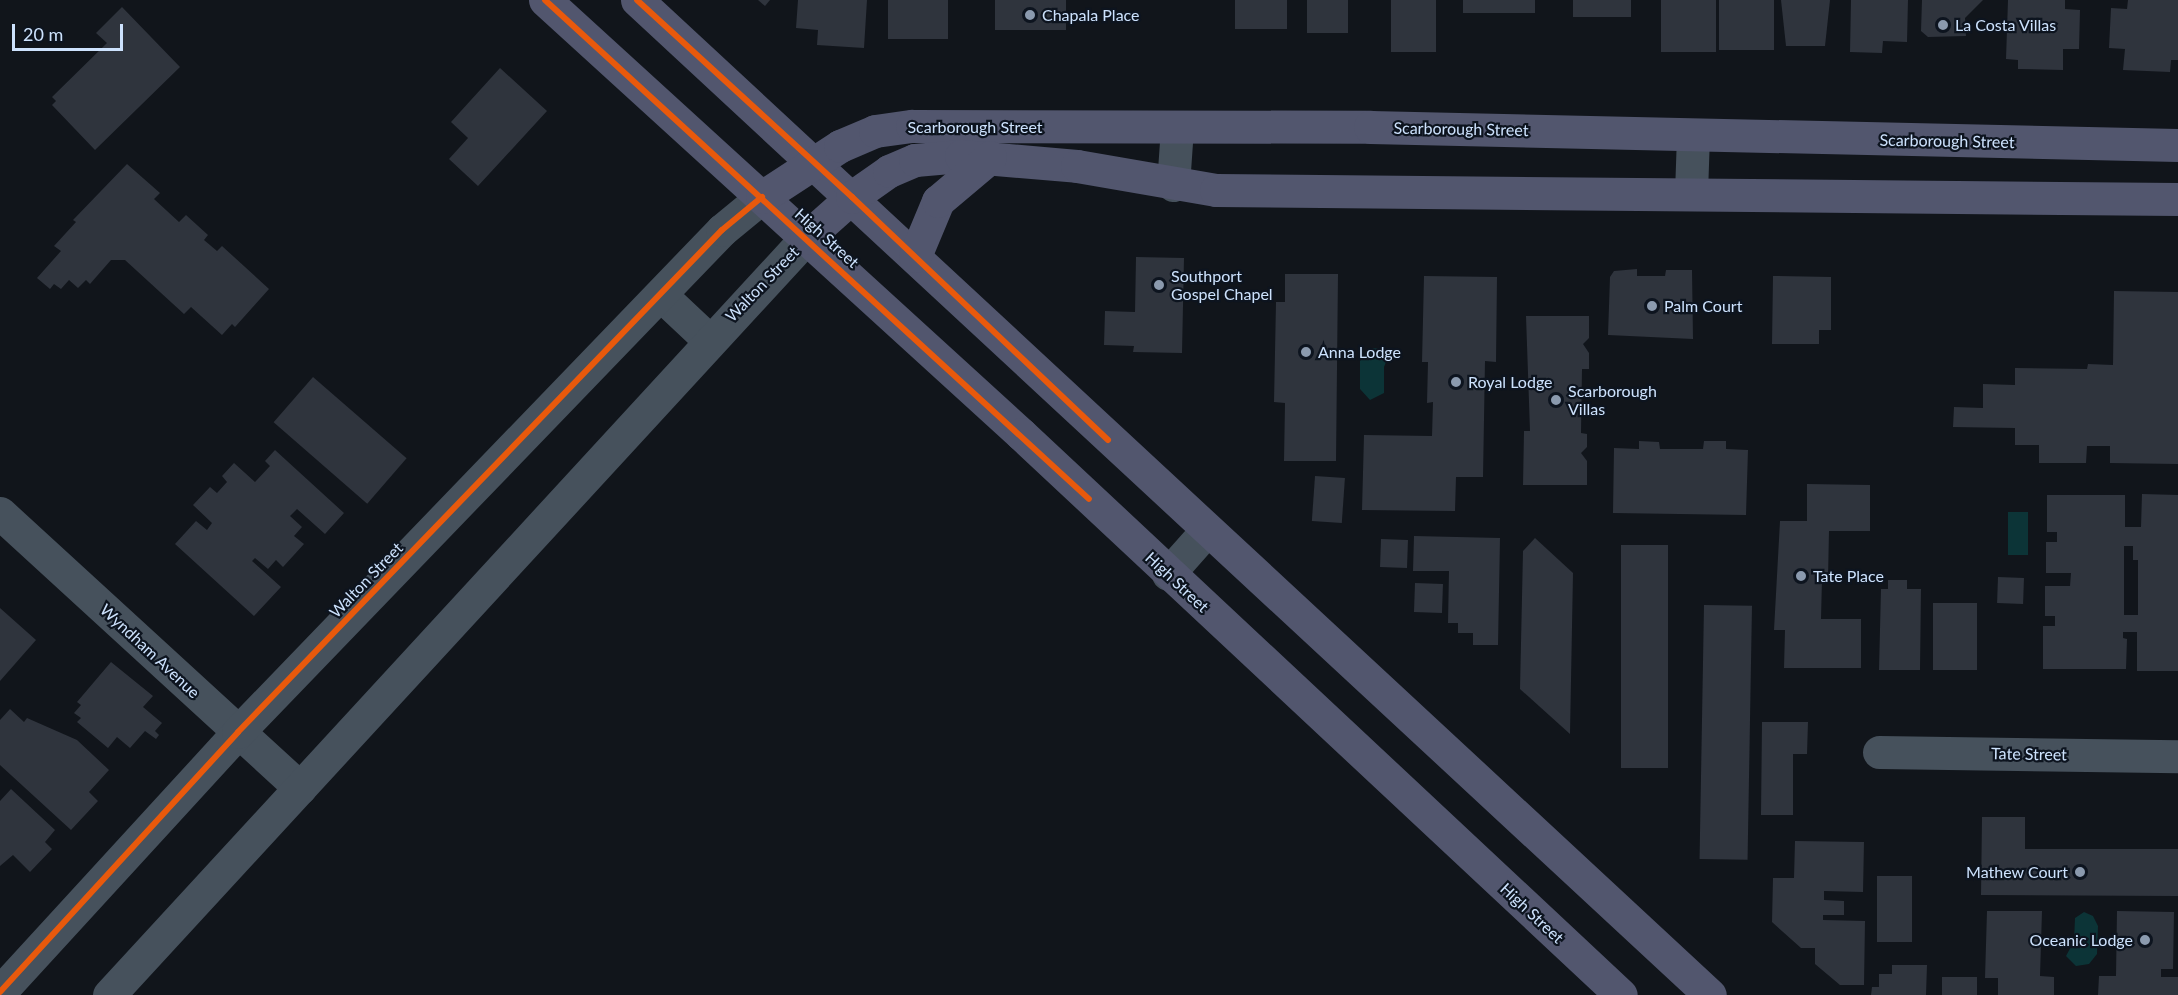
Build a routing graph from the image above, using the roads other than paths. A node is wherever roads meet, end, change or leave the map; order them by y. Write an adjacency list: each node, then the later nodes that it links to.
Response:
1 (545, 0): 10 (main road, High Street)
2 (637, 0): 7 (main road)
3 (1177, 128): 4 (main road, Scarborough Street); 7 (main road, Scarborough Street); 8 (street)
4 (1693, 136): 5 (main road, Scarborough Street); 9 (street)
5 (2178, 145)
6 (990, 157): 8 (main road, Scarborough Street); 11 (main road, Scarborough Street); 14 (main road)
7 (814, 161): 10 (main road, Scarborough Street); 11 (main road)
8 (1173, 185): 9 (main road, Scarborough Street)
9 (1691, 193): 12 (main road, Scarborough Street)
10 (762, 197): 13 (main road, High Street); 15 (street, Walton Street)
11 (852, 197): 13 (main road, Scarborough Street); 14 (main road)
12 (2178, 199)
13 (806, 238): 16 (street, Walton Street); 19 (main road, High Street)
14 (915, 256): 18 (main road)
15 (661, 295): 16 (street); 20 (street, Walton Street)
16 (709, 340): 23 (street, Walton Street)
17 (0, 513): 20 (street, Wyndham Avenue)
18 (1206, 531): 19 (street); 27 (main road)
19 (1168, 574): 26 (main road, High Street)
20 (238, 732): 23 (street, Wyndham Avenue); 24 (street, Walton Street)
21 (1879, 752): 22 (street, Tate Street)
22 (2178, 756)
23 (300, 788): 25 (street, Walton Street)
24 (0, 992)
25 (110, 995)
26 (1621, 995)
27 (1710, 995)

